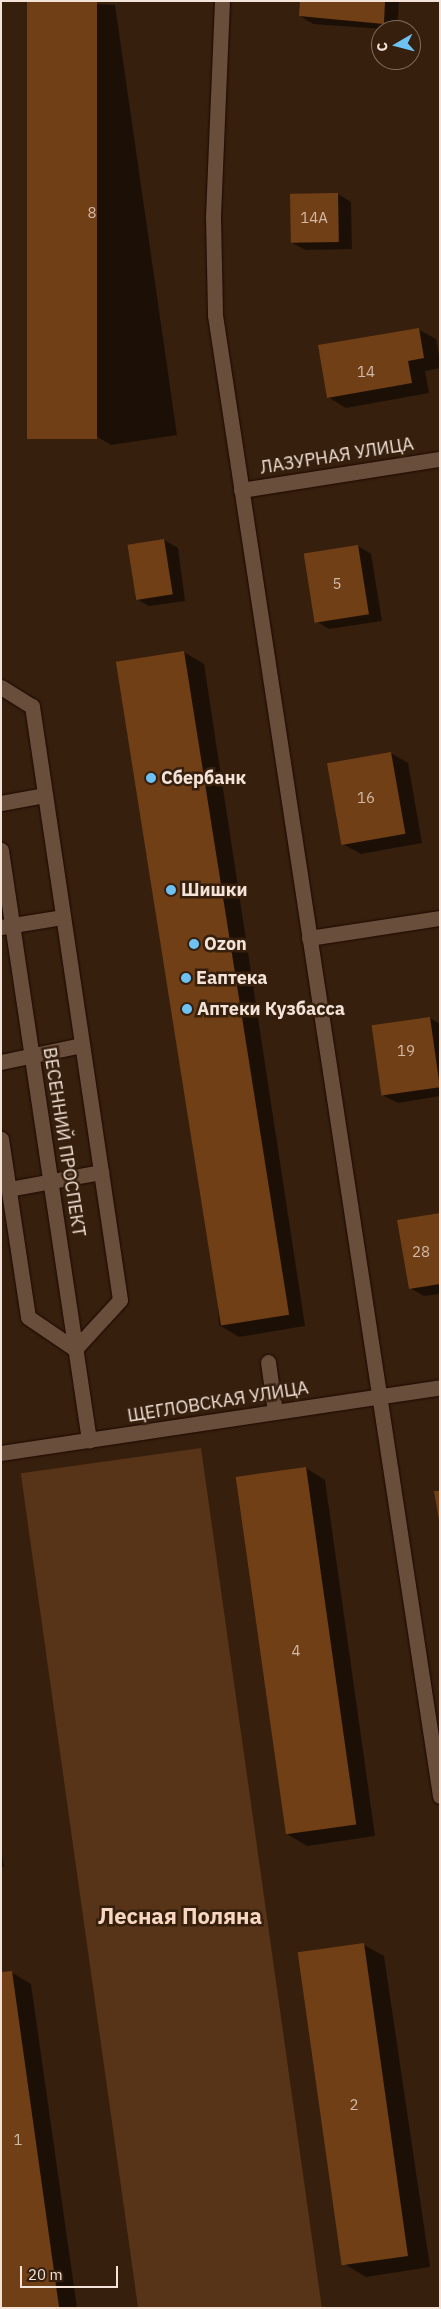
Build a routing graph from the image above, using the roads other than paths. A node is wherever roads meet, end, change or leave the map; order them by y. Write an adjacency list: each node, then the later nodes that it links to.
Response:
1 (222, 1): 3 (street)
2 (440, 459): 3 (street, ЛАЗУРНАЯ УЛИЦА)
3 (241, 490): 11 (street)
4 (1, 687): 5 (street)
5 (45, 795): 6 (street); 8 (street)
6 (1, 803)
7 (1, 850): 10 (street, ВЕСЕННИЙ ПРОСПЕКТ)
8 (63, 918): 10 (street); 12 (street)
9 (440, 918): 11 (street)
10 (7, 926): 13 (street, ВЕСЕННИЙ ПРОСПЕКТ)
11 (309, 938): 22 (street)
12 (82, 1045): 13 (street); 16 (street)
13 (32, 1055): 14 (street); 17 (street, ВЕСЕННИЙ ПРОСПЕКТ)
14 (1, 1062)
15 (1, 1139): 18 (street)
16 (101, 1172): 17 (street); 19 (street)
17 (53, 1181): 18 (street); 19 (street, ВЕСЕННИЙ ПРОСПЕКТ)
18 (9, 1189): 19 (street)
19 (75, 1349): 24 (street, ВЕСЕННИЙ ПРОСПЕКТ)
20 (268, 1362): 23 (street)
21 (440, 1387): 22 (street, ЩЕГЛОВСКАЯ УЛИЦА)
22 (379, 1396): 23 (street, ЩЕГЛОВСКАЯ УЛИЦА); 26 (street)
23 (276, 1412): 24 (street, ЩЕГЛОВСКАЯ УЛИЦА)
24 (89, 1440): 25 (street, ЩЕГЛОВСКАЯ УЛИЦА)
25 (1, 1454)
26 (440, 1796)

